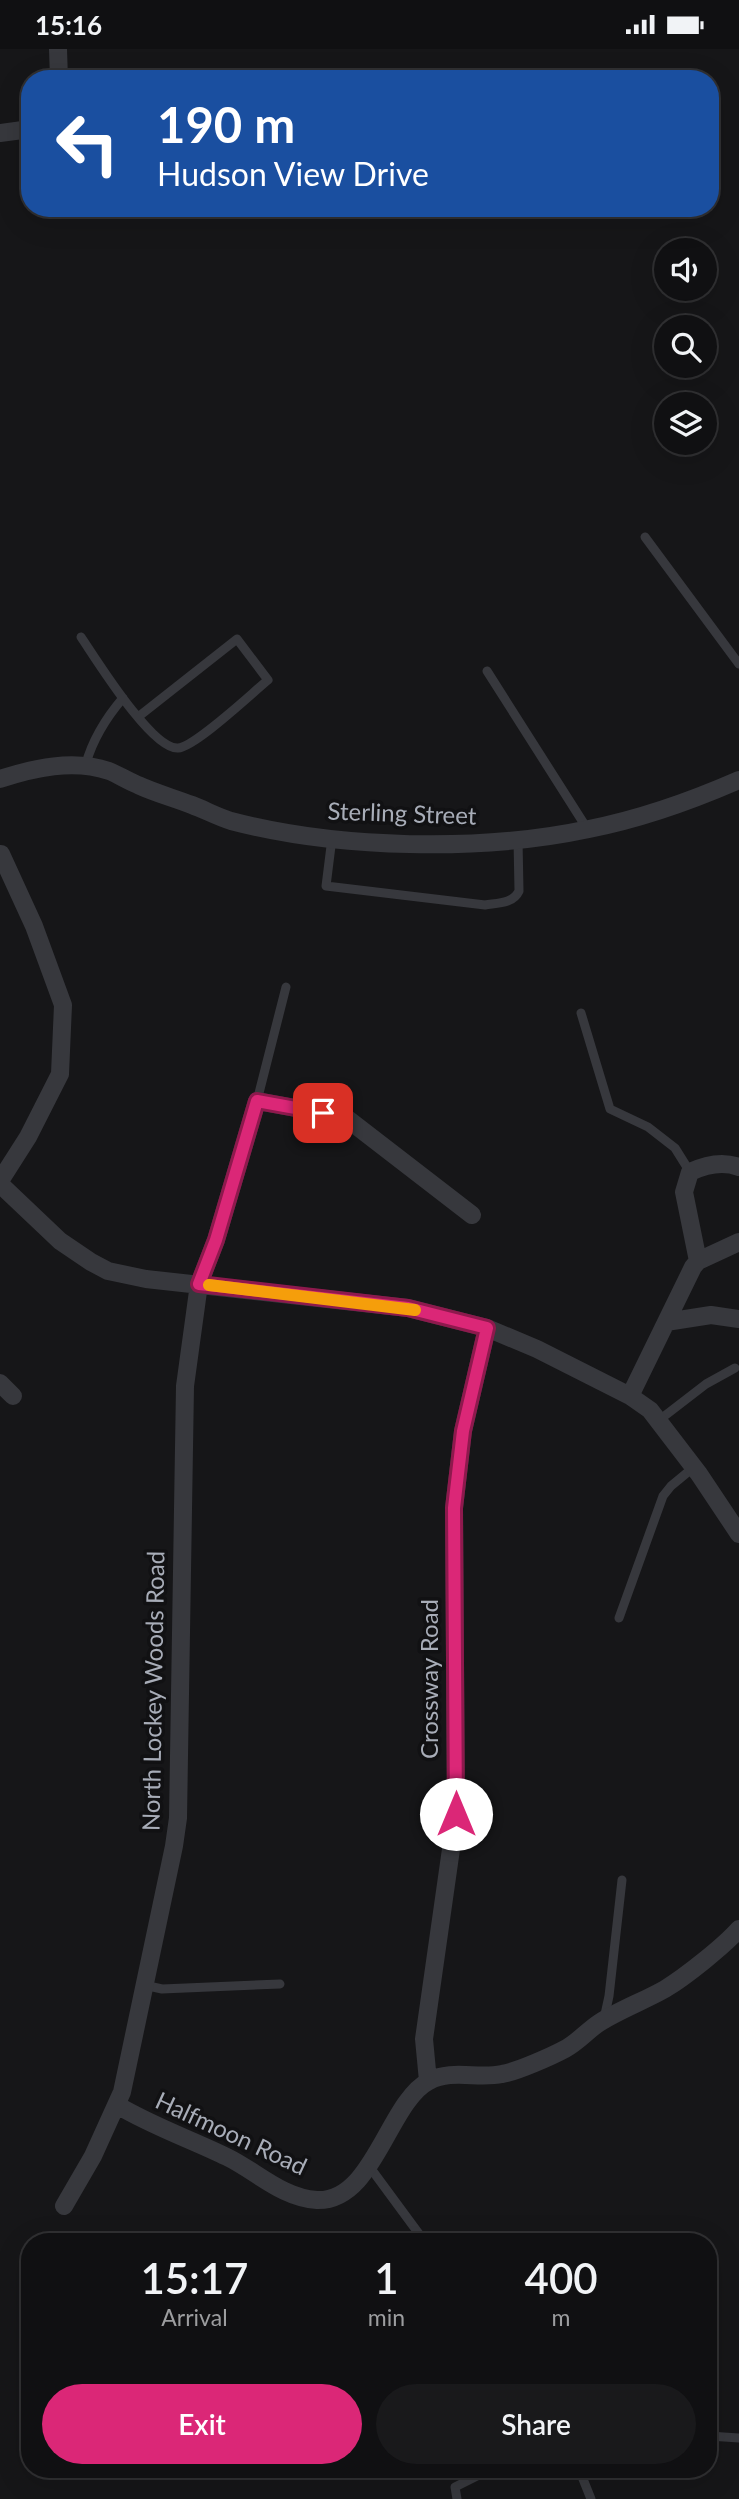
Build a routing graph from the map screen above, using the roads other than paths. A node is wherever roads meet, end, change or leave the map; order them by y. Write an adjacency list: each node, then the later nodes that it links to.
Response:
1 (58, 49): 2 (street)
2 (59, 70)
3 (21, 130): 4 (street)
4 (0, 133)
5 (645, 537): 7 (lane)
6 (81, 637): 9 (lane)
7 (739, 664)
8 (487, 671): 14 (lane)
9 (123, 698): 10 (lane); 11 (lane)
10 (138, 717): 10 (lane)
11 (76, 767): 12 (street, Sterling Street); 15 (street, Sterling Street)
12 (0, 779)
13 (739, 780): 14 (street, Sterling Street)
14 (587, 830): 16 (street, Sterling Street)
15 (332, 838): 16 (street, Sterling Street); 16 (lane)
16 (518, 840)
17 (1, 854): 23 (street)
18 (286, 987): 20 (lane)
19 (581, 1013): 22 (lane)
20 (257, 1101): 24 (street); 27 (street, North Lockey Woods Road)
21 (739, 1167): 22 (street)
22 (690, 1172): 26 (street)
23 (0, 1182): 27 (street)
24 (472, 1215)
25 (739, 1242): 26 (street)
26 (698, 1261): 29 (street)
27 (199, 1284): 30 (street); 40 (street, North Lockey Woods Road)
28 (739, 1319): 29 (street)
29 (666, 1322): 32 (street)
30 (487, 1328): 32 (street); 42 (street, Crossway Road)
31 (735, 1368): 33 (lane)
32 (630, 1396): 33 (street)
33 (658, 1421): 34 (street)
34 (694, 1467): 35 (street); 36 (lane)
35 (739, 1534)
36 (619, 1618)
37 (622, 1880): 41 (lane)
38 (739, 1929): 41 (street)
39 (280, 1984): 40 (lane)
40 (144, 1985): 43 (street, North Lockey Woods Road)
41 (604, 2020): 42 (street)
42 (428, 2081): 44 (street)
43 (117, 2105): 44 (street, Halfmoon Road); 45 (street, North Lockey Woods Road)
44 (369, 2166): 46 (lane)
45 (64, 2206)
46 (418, 2233)
47 (717, 2437): 48 (lane)
48 (739, 2438)
49 (473, 2478): 51 (lane)
50 (583, 2478): 52 (lane)
51 (457, 2499)
52 (591, 2499)

